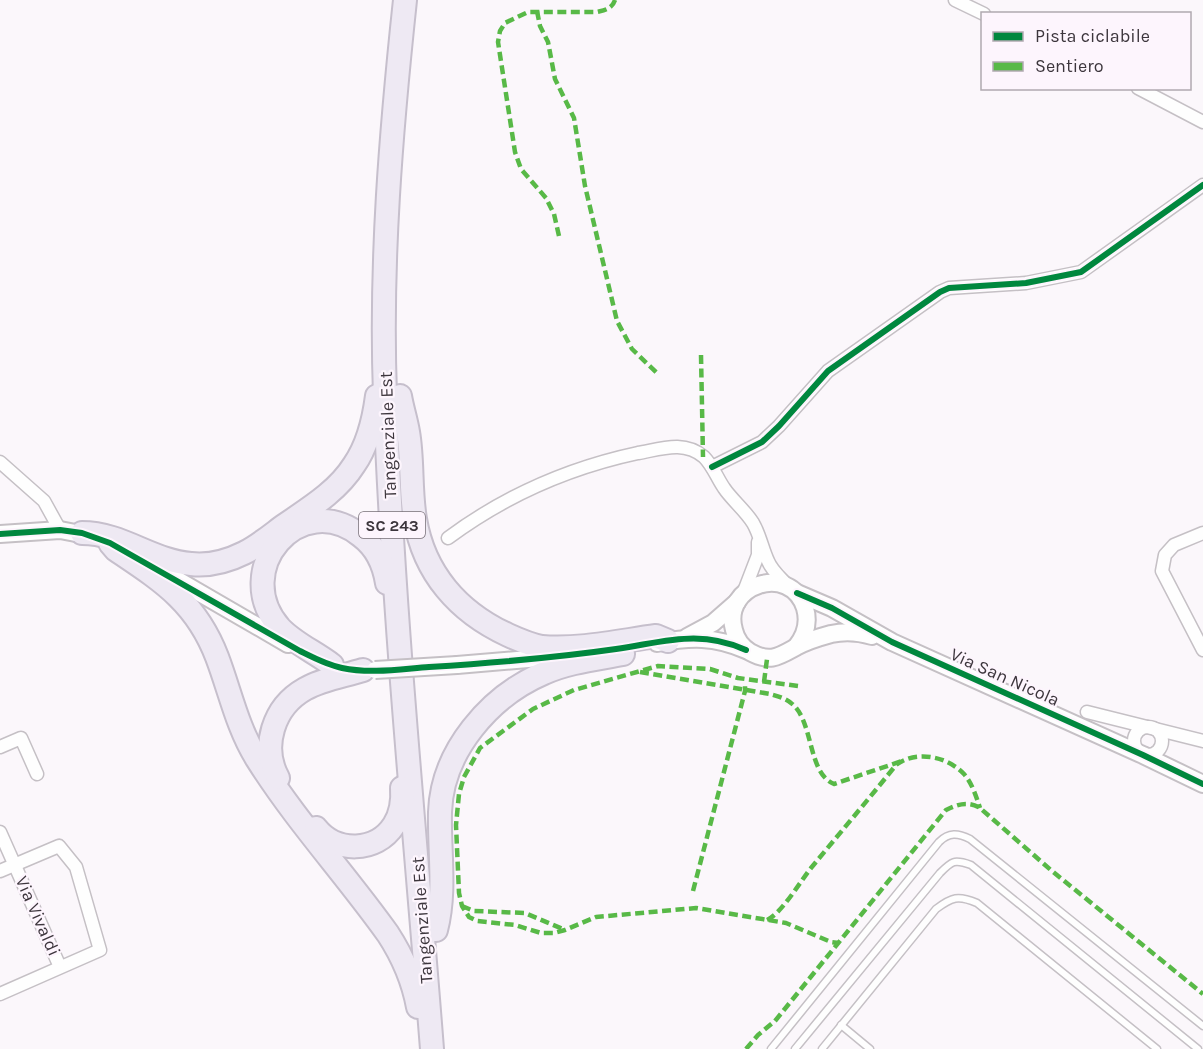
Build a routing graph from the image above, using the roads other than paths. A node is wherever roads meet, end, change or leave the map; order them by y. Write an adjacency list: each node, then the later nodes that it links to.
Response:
1 (405, 0): 8 (highway, Tangenziale Est / SC 243)
2 (419, 0): 9 (highway, Tangenziale Est / SC 243)
3 (955, 0): 4 (street)
4 (981, 13)
5 (1142, 90): 6 (street)
6 (1203, 122)
7 (1203, 185): 11 (street)
8 (385, 311): 14 (highway); 23 (highway, Tangenziale Est / SC 243)
9 (400, 396): 21 (highway); 40 (highway, Tangenziale Est / SC 243)
10 (0, 462): 12 (street)
11 (712, 467): 13 (street, Via San Nicola); 17 (street, Via San Nicola)
12 (60, 530): 14 (street); 16 (street)
13 (758, 532): 19 (street, Via San Nicola); 20 (street)
14 (82, 533): 18 (street)
15 (1203, 533): 26 (street)
16 (0, 534)
17 (448, 538)
18 (110, 543): 27 (street); 45 (highway)
19 (793, 590): 20 (street, Via San Nicola); 22 (street, Via San Nicola); 24 (street, Via San Nicola)
20 (740, 598): 21 (street, Via San Nicola); 25 (street)
21 (666, 641): 25 (street, Via San Nicola); 28 (street, bridge); 40 (highway)
22 (892, 642): 24 (street, Via San Nicola); 34 (street, Via San Nicola)
23 (399, 646): 27 (highway); 29 (highway, Tangenziale Est / SC 243)
24 (796, 647): 25 (street, Via San Nicola)
25 (746, 650)
26 (1203, 650)
27 (332, 665): 28 (street)
28 (369, 670): 29 (highway)
29 (405, 700): 46 (highway, Tangenziale Est / SC 243)
30 (1087, 712): 31 (street)
31 (1151, 728): 32 (street); 34 (street)
32 (1203, 741)
33 (0, 747): 35 (street)
34 (1143, 755): 36 (street, Via San Nicola)
35 (37, 774)
36 (1203, 784)
37 (0, 832): 38 (street, Via Vivaldi)
38 (15, 865): 39 (street); 41 (street, Via Vivaldi); 41 (street)
39 (0, 871)
40 (436, 930): 47 (highway, Tangenziale Est / SC 243)
41 (60, 967): 42 (street)
42 (0, 994)
43 (841, 1025): 50 (lane); 51 (lane); 52 (lane)
44 (1203, 1026): 48 (lane)
45 (423, 1049)
46 (432, 1049)
47 (445, 1049)
48 (771, 1049)
49 (795, 1049): 53 (lane)
50 (822, 1049)
51 (870, 1049)
52 (1157, 1049)
53 (1198, 1049)

